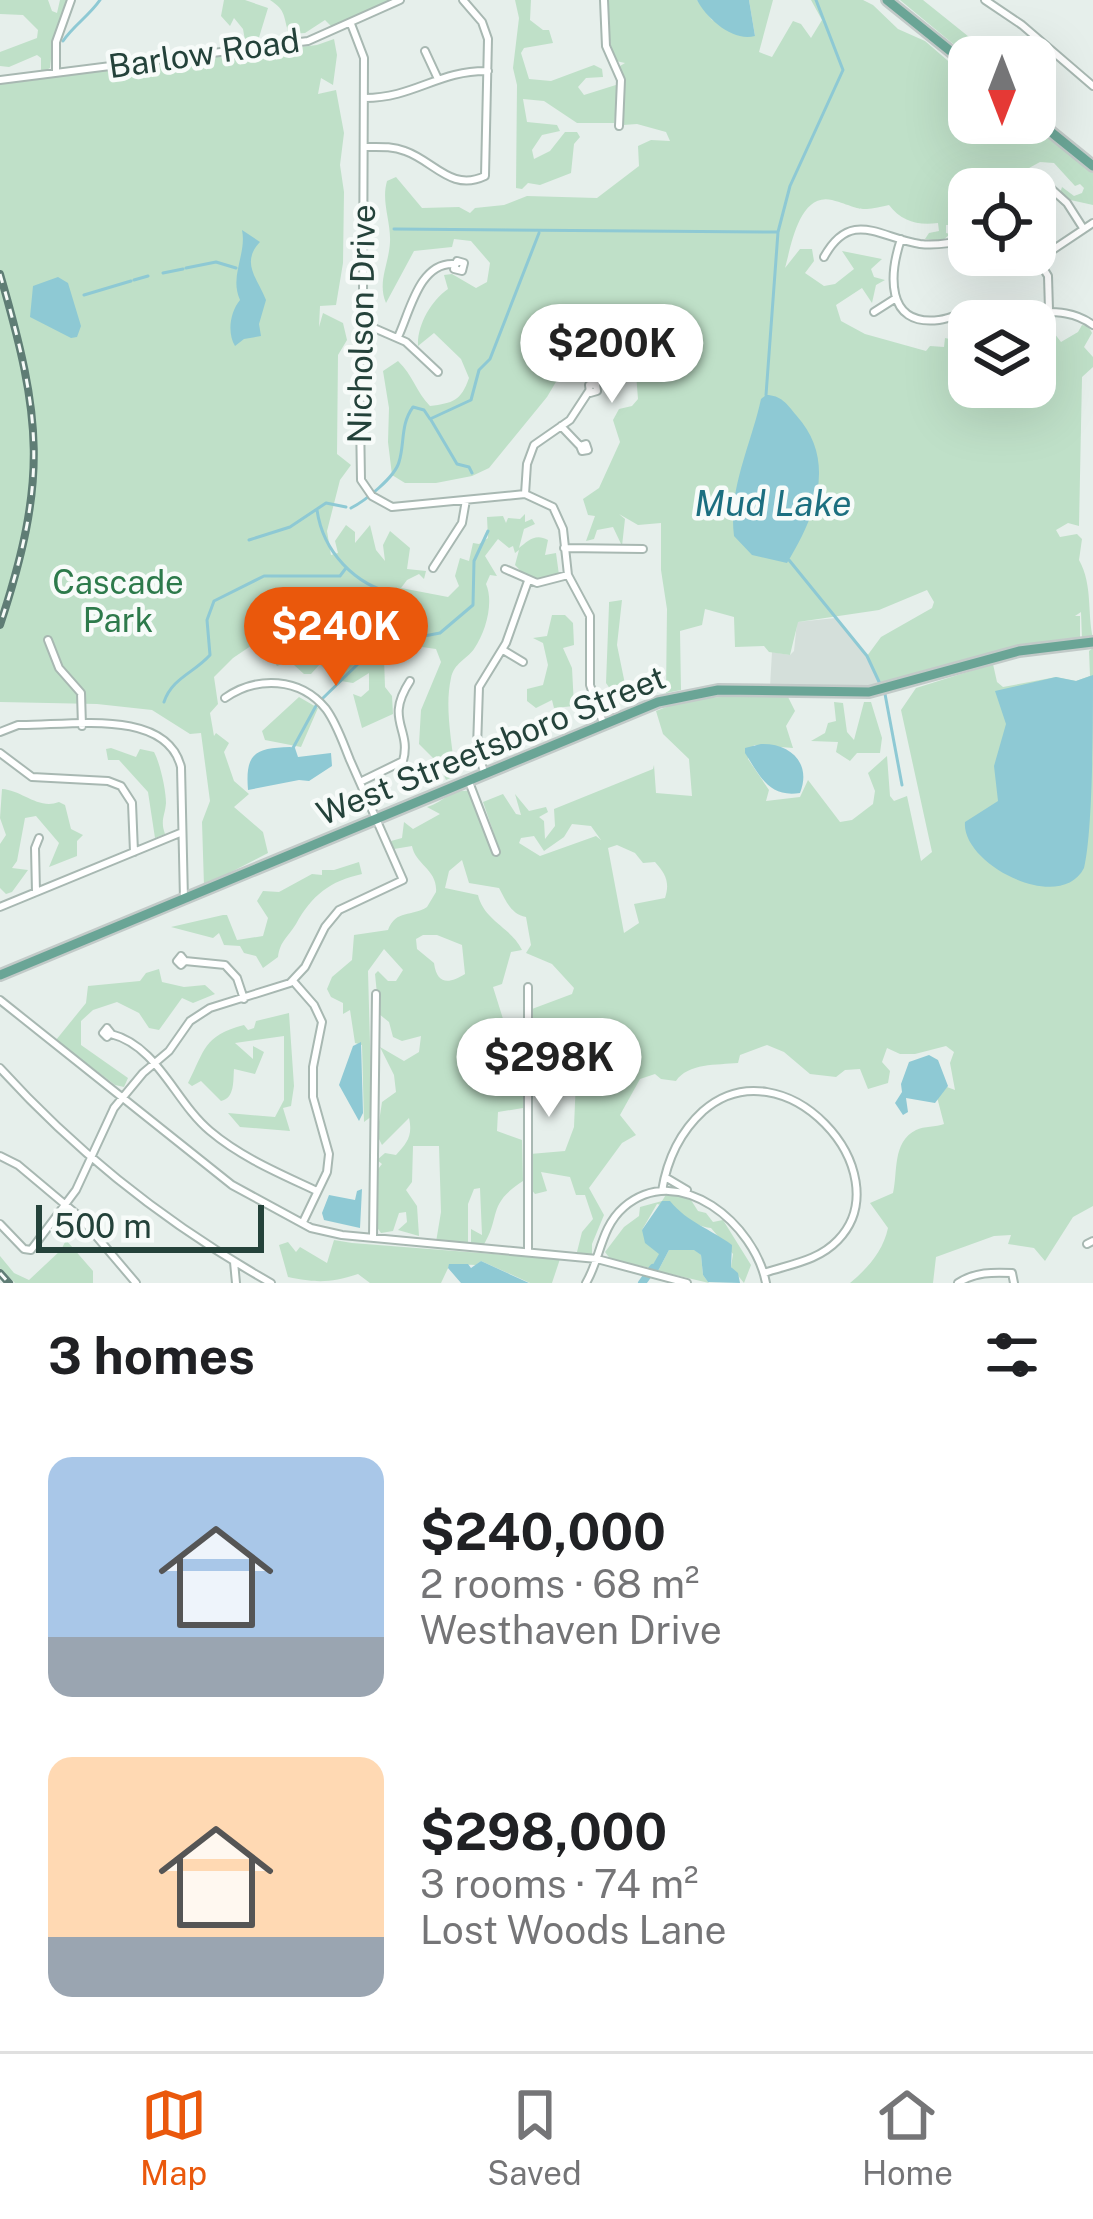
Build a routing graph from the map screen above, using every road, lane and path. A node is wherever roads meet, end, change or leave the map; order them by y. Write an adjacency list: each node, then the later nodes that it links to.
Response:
1 (71, 0): 12 (street)
2 (400, 0): 7 (street, Barlow Road)
3 (463, 0): 11 (street)
4 (604, 0): 18 (street)
5 (887, 0): 8 (main road)
6 (985, 0): 13 (street)
7 (351, 24): 12 (street, Barlow Road); 17 (street, Nicholson Drive)
8 (948, 49)
9 (425, 51): 14 (street)
10 (1092, 67): 13 (street)
11 (488, 71): 14 (street); 20 (street)
12 (56, 73): 15 (street, Barlow Road)
13 (1082, 77): 16 (street)
14 (438, 79): 17 (street)
15 (0, 80)
16 (1093, 86)
17 (364, 98): 20 (street, Nicholson Drive)
18 (619, 126)
19 (1056, 136): 21 (main road)
20 (364, 147): 36 (street, Nicholson Drive)
21 (1093, 166)
22 (1056, 193): 24 (street)
23 (1093, 223): 24 (street)
24 (1083, 228): 27 (street)
25 (901, 238): 26 (street); 28 (street); 30 (street)
26 (948, 242)
27 (1056, 245)
28 (824, 257)
29 (454, 264): 37 (street)
30 (896, 298): 32 (street); 34 (street)
31 (1093, 310): 35 (street)
32 (874, 312)
33 (1056, 312): 35 (street)
34 (948, 315)
35 (1090, 322)
36 (368, 325): 37 (street); 43 (street, Nicholson Drive)
37 (398, 337): 38 (street)
38 (438, 372)
39 (589, 392): 40 (street)
40 (561, 426): 41 (street); 42 (street)
41 (580, 446)
42 (525, 494): 43 (street, Nicholson Drive); 44 (street)
43 (466, 500): 46 (street)
44 (564, 548): 45 (street); 48 (street)
45 (644, 549)
46 (434, 568)
47 (505, 569): 49 (street)
48 (568, 575): 49 (street); 56 (street)
49 (528, 581): 52 (street)
50 (48, 640): 57 (street)
51 (1093, 642): 56 (main road, West Streetsboro Street)
52 (502, 650): 53 (street); 60 (street)
53 (523, 662)
54 (410, 681): 62 (street)
55 (225, 698): 62 (street)
56 (603, 723): 60 (main road, West Streetsboro Street)
57 (82, 726): 58 (street); 64 (street)
58 (0, 732)
59 (0, 753): 66 (street)
60 (484, 772): 61 (main road, West Streetsboro Street)
61 (468, 779): 63 (main road, West Streetsboro Street); 67 (street)
62 (360, 782): 63 (street)
63 (376, 818): 69 (main road, West Streetsboro Street); 73 (street)
64 (181, 833): 66 (street); 69 (street)
65 (39, 838): 68 (street)
66 (134, 851): 68 (street)
67 (496, 852)
68 (36, 892): 70 (street)
69 (184, 900): 72 (main road, West Streetsboro Street)
70 (0, 907)
71 (185, 961): 76 (street)
72 (0, 975)
73 (293, 980): 76 (street); 85 (street)
74 (528, 987): 92 (street)
75 (376, 994): 91 (street)
76 (244, 999): 79 (street)
77 (0, 1000): 81 (street)
78 (111, 1034): 79 (street)
79 (154, 1064): 81 (street); 85 (street)
80 (0, 1068): 83 (street)
81 (122, 1097): 83 (street); 90 (street)
82 (0, 1156): 88 (street)
83 (92, 1158): 88 (street); 94 (street)
84 (664, 1177): 86 (street); 87 (street); 95 (street)
85 (317, 1191): 90 (street)
86 (662, 1191): 87 (street); 93 (street)
87 (693, 1195): 95 (street)
88 (67, 1204): 89 (street); 97 (street)
89 (0, 1223)
90 (302, 1223): 91 (street)
91 (373, 1238): 92 (street)
92 (528, 1252): 93 (street)
93 (597, 1259): 96 (street); 100 (street)
94 (234, 1262): 98 (street); 99 (street)
95 (764, 1273): 102 (street)
96 (665, 1280): 101 (street)
97 (136, 1283)
98 (236, 1283)
99 (271, 1283)
100 (586, 1283)
101 (687, 1283)
102 (766, 1283)
103 (958, 1283): 104 (street)
104 (1014, 1283)

